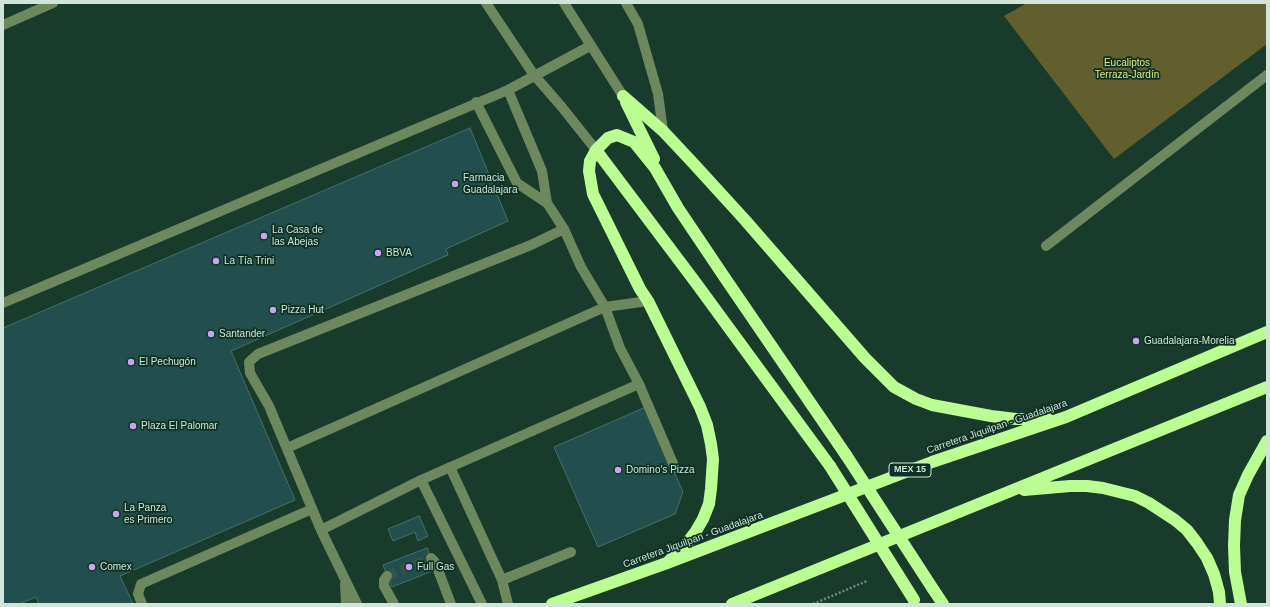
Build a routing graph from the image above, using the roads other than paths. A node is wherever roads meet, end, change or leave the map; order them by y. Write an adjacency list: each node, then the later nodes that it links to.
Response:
1 (53, 3): 5 (street)
2 (486, 3): 7 (street)
3 (564, 3): 6 (street)
4 (626, 3): 12 (street)
5 (3, 25)
6 (590, 46): 7 (street); 10 (street)
7 (534, 75): 9 (street); 13 (street)
8 (1267, 75): 17 (street)
9 (508, 90): 11 (street); 14 (street)
10 (623, 96): 12 (highway); 15 (highway)
11 (476, 102): 14 (street); 19 (street)
12 (662, 131): 24 (highway)
13 (596, 150): 15 (highway); 18 (highway); 39 (highway, bridge)
14 (547, 203): 16 (street)
15 (678, 208): 49 (highway, bridge)
16 (564, 229): 20 (street); 26 (street)
17 (1046, 246)
18 (648, 301): 20 (street); 35 (highway)
19 (3, 303)
20 (604, 307): 22 (street); 26 (street)
21 (1267, 332): 24 (highway, Carretera Jiquilpan - Guadalajara / MEX 15)
22 (639, 384): 27 (street); 28 (street)
23 (1267, 387): 30 (highway)
24 (1066, 417): 35 (highway, Carretera Jiquilpan - Guadalajara / MEX 15)
25 (1267, 442): 51 (highway)
26 (287, 448): 31 (street)
27 (450, 467): 29 (street); 38 (street)
28 (675, 468)
29 (421, 480): 32 (street); 45 (street)
30 (1013, 491): 48 (highway); 50 (highway)
31 (312, 509): 32 (street); 40 (street)
32 (321, 530): 36 (street)
33 (571, 552): 38 (street)
34 (430, 558): 44 (street)
35 (667, 563): 47 (highway, Carretera Jiquilpan - Guadalajara / MEX 15)
36 (344, 576): 41 (street); 42 (street)
37 (387, 576): 43 (street)
38 (502, 580): 46 (street)
39 (915, 602)
40 (142, 604)
41 (346, 604)
42 (357, 604)
43 (394, 604)
44 (451, 604)
45 (482, 604)
46 (508, 604)
47 (552, 604)
48 (732, 604)
49 (943, 604)
50 (1220, 604)
51 (1241, 604)

